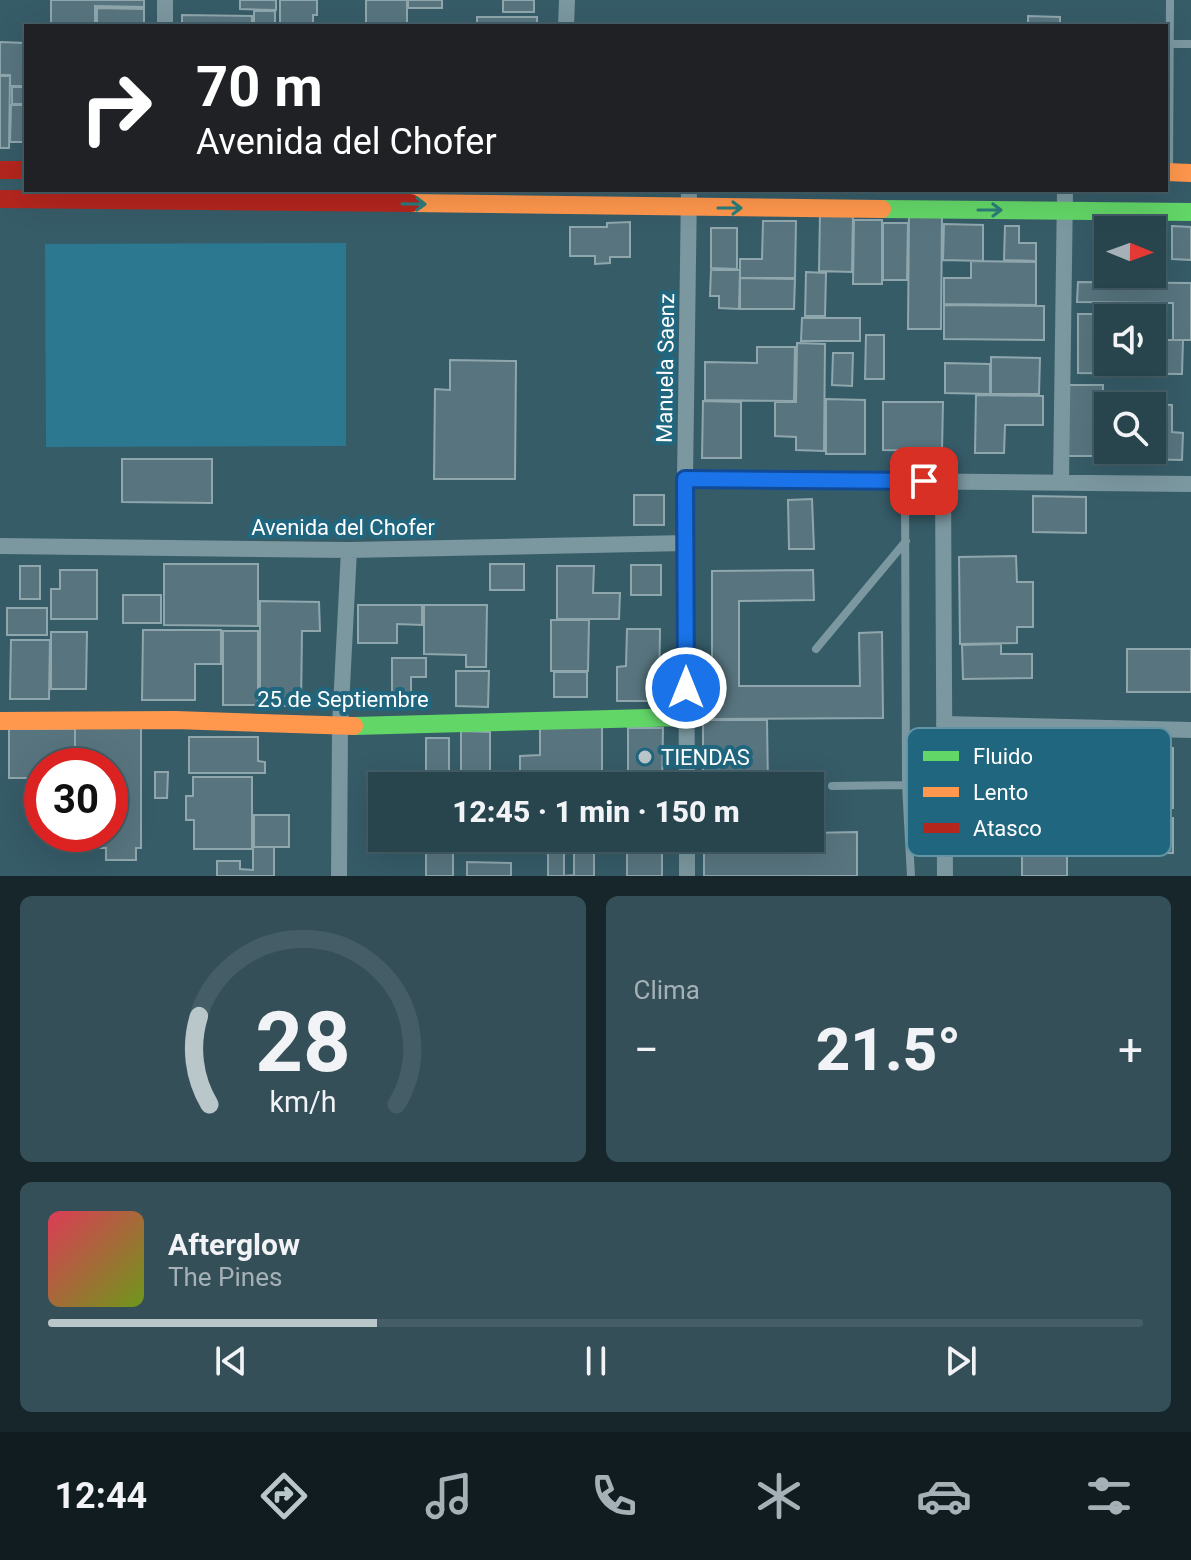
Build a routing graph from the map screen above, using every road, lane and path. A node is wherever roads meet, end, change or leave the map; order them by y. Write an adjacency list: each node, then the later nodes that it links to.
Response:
1 (165, 0): 4 (street)
2 (567, 0): 5 (street)
3 (1170, 0): 6 (lane)
4 (165, 24)
5 (566, 24)
6 (1169, 44): 7 (lane); 8 (lane)
7 (1191, 44)
8 (1168, 108)
9 (0, 170): 10 (street)
10 (24, 170)
11 (1168, 172): 12 (street)
12 (1191, 173)
13 (1065, 192): 16 (street)
14 (0, 199): 15 (street, one-way to 15)
15 (689, 199): 16 (street, one-way to 16); 18 (street, Manuela Saenz)
16 (1066, 210): 17 (street); 21 (street)
17 (1191, 212)
18 (685, 479): 20 (street); 24 (street, Manuela Saenz)
19 (943, 480): 20 (street); 21 (street); 30 (street)
20 (905, 481): 23 (lane)
21 (1061, 482): 22 (street)
22 (1191, 484)
23 (907, 540): 27 (lane); 37 (lane)
24 (686, 543): 26 (street, Avenida del Chofer); 28 (street, Manuela Saenz)
25 (0, 546): 26 (street, Avenida del Chofer)
26 (349, 550): 31 (street)
27 (816, 649)
28 (686, 717): 31 (street, 25 de Septiembre); 36 (street, Manuela Saenz)
29 (0, 721): 31 (street, 25 de Septiembre)
30 (944, 724): 32 (street); 33 (street)
31 (340, 726): 43 (street)
32 (944, 728)
33 (1109, 728)
34 (1171, 730): 35 (street)
35 (1191, 730)
36 (687, 772)
37 (906, 785): 38 (lane); 39 (lane)
38 (832, 786)
39 (907, 803)
40 (687, 852): 44 (street)
41 (910, 856): 45 (lane)
42 (945, 856): 46 (street)
43 (339, 876)
44 (687, 876)
45 (911, 876)
46 (945, 876)

